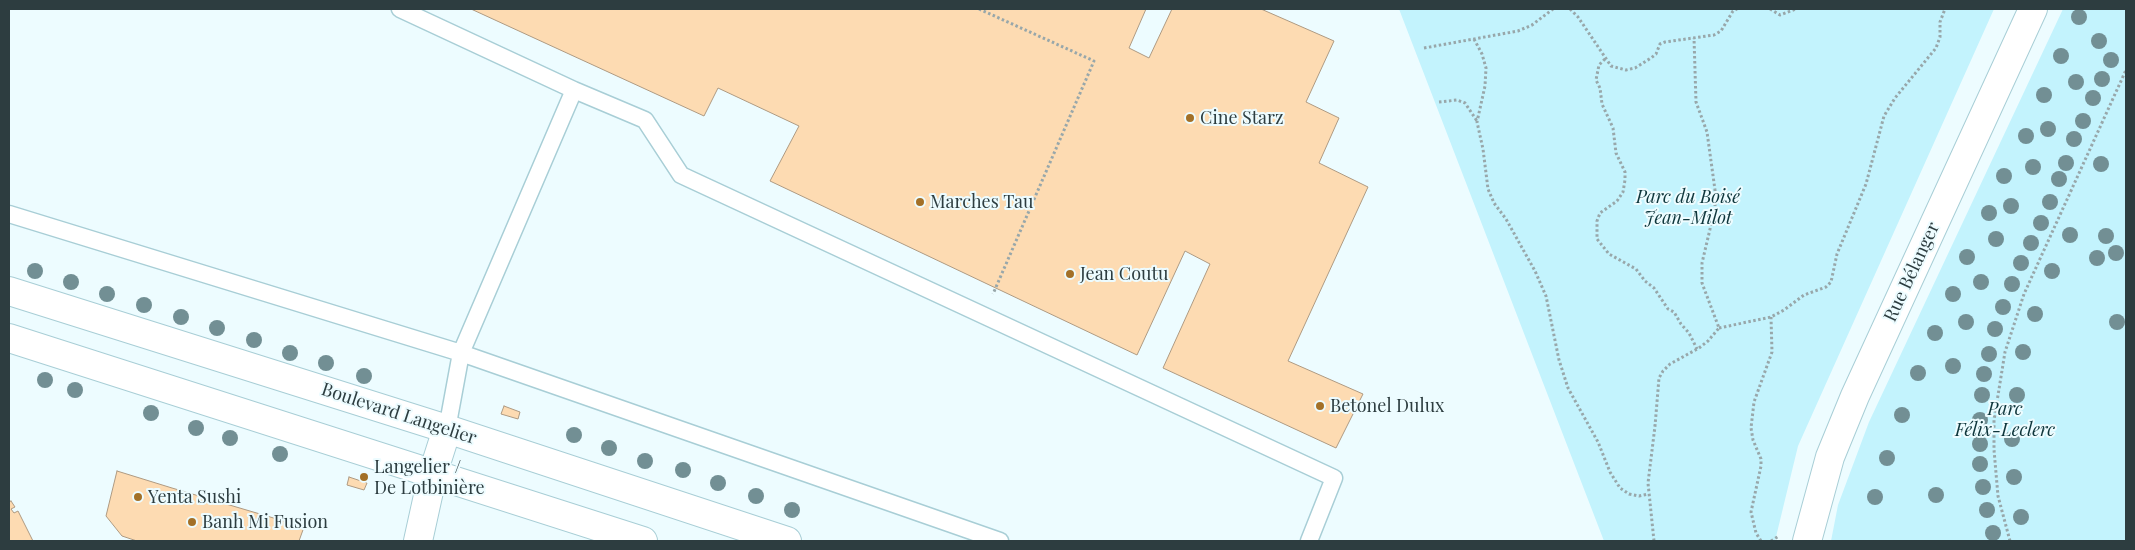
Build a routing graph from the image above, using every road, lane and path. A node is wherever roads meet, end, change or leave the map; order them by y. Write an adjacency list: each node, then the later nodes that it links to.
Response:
1 (400, 9): 15 (lane)
2 (979, 9): 20 (path)
3 (1553, 9): 11 (path)
4 (1570, 9): 13 (path)
5 (1737, 9): 10 (path)
6 (1770, 9): 7 (path)
7 (1796, 9)
8 (1945, 9): 21 (path)
9 (2033, 9): 38 (main road, Rue Bélanger)
10 (1694, 38): 13 (path); 22 (path)
11 (1474, 39): 12 (path); 17 (path)
12 (1424, 48)
13 (1605, 59): 24 (path)
14 (2126, 70): 39 (path)
15 (574, 90): 20 (lane); 25 (lane)
16 (1438, 102): 17 (path)
17 (1478, 122): 28 (path)
18 (9, 214): 25 (lane)
19 (9, 291): 26 (main road, Boulevard Langelier)
20 (981, 315): 34 (lane)
21 (1771, 317): 22 (path); 36 (path)
22 (1719, 328): 24 (path)
23 (9, 338): 27 (main road)
24 (1696, 350): 28 (path)
25 (461, 354): 26 (lane); 33 (lane)
26 (447, 429): 27 (main road); 32 (main road, Boulevard Langelier)
27 (433, 474): 30 (main road); 31 (main road)
28 (1648, 494): 35 (path)
29 (1780, 536): 37 (path)
30 (418, 541)
31 (643, 541)
32 (787, 541)
33 (1000, 541)
34 (1309, 541)
35 (1654, 541)
36 (1761, 541)
37 (1771, 541)
38 (1807, 541)
39 (2010, 541)

